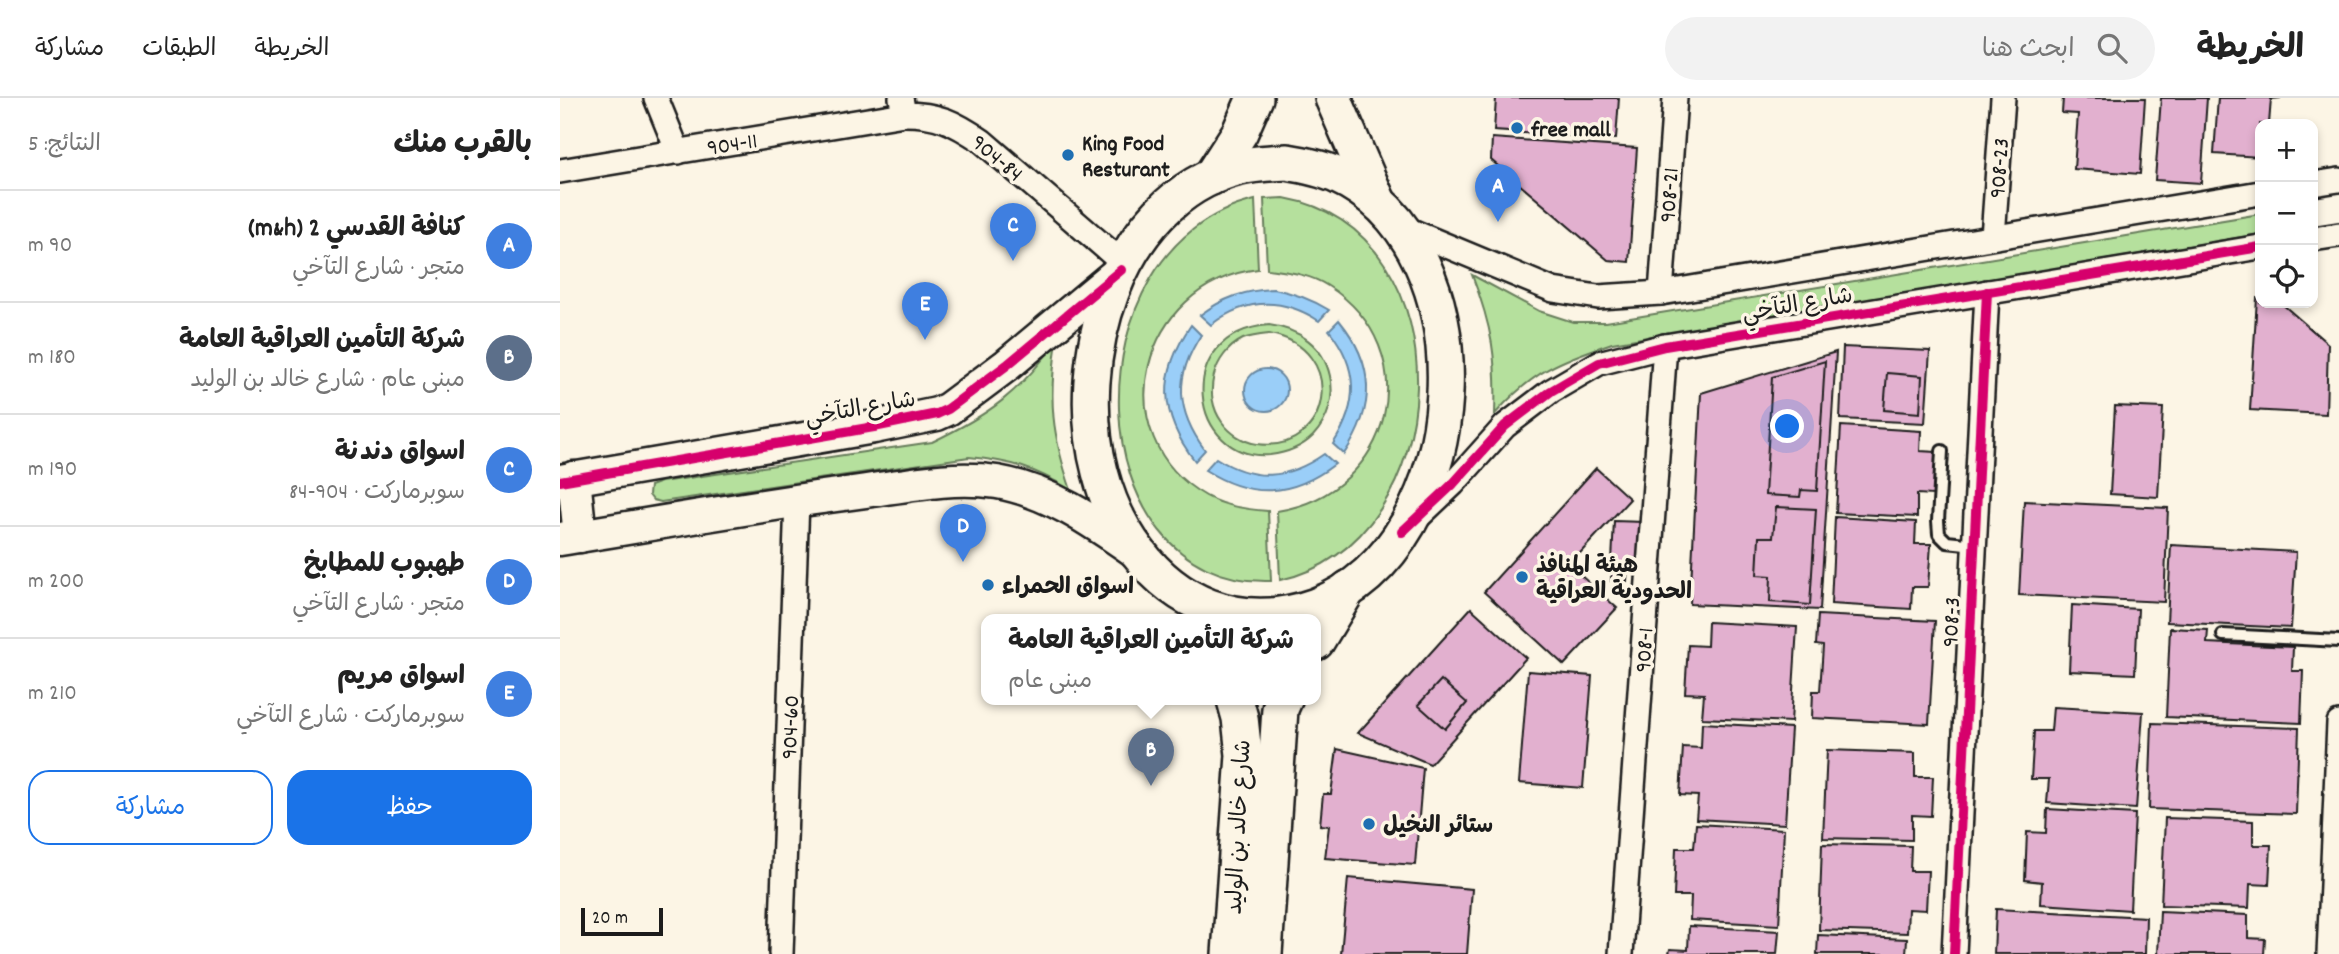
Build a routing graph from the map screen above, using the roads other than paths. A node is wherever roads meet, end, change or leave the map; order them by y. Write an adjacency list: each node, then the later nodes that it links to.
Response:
1 (656, 98): 7 (street)
2 (1255, 98): 9 (main road)
3 (1333, 98): 13 (main road)
4 (1675, 98): 20 (street, 908-21)
5 (2003, 98): 15 (street, 908-23)
6 (902, 106): 7 (street, 904-11); 18 (street, 904-84)
7 (678, 152): 8 (street, 904-11)
8 (560, 171)
9 (1211, 177): 13 (main road); 18 (main road)
10 (2339, 180): 11 (street)
11 (2318, 183)
12 (2255, 194): 15 (street, شارع التآخي)
13 (1389, 215): 20 (street, شارع التآخي); 25 (main road)
14 (2339, 234): 16 (street)
15 (1993, 237): 20 (street, شارع التآخي)
16 (2318, 238)
17 (2255, 248): 19 (street, شارع التآخي)
18 (1122, 267): 23 (street, شارع التآخي); 28 (main road)
19 (1987, 292): 21 (street, شارع التآخي); 27 (street, 908-3)
20 (1661, 293)
21 (1664, 346): 25 (street, شارع التآخي); 42 (street, 908-1)
22 (1942, 451): 27 (lane)
23 (567, 479): 26 (street)
24 (797, 500): 26 (street); 28 (street); 39 (street, 904-60)
25 (1402, 532): 29 (main road)
26 (570, 538)
27 (1975, 545): 43 (street, 908-3)
28 (1139, 554): 30 (main road)
29 (1348, 589): 32 (main road); 33 (main road)
30 (1197, 608): 31 (main road)
31 (1233, 614)
32 (1285, 614)
33 (1321, 632)
34 (2223, 635): 35 (lane)
35 (2339, 641)
36 (1236, 705): 40 (main road, شارع خالد بن الوليد)
37 (1282, 705): 41 (main road, شارع خالد بن الوليد)
38 (2339, 723): 44 (street)
39 (781, 954)
40 (1230, 954)
41 (1264, 954)
42 (1621, 954)
43 (1954, 954)
44 (2329, 954)

